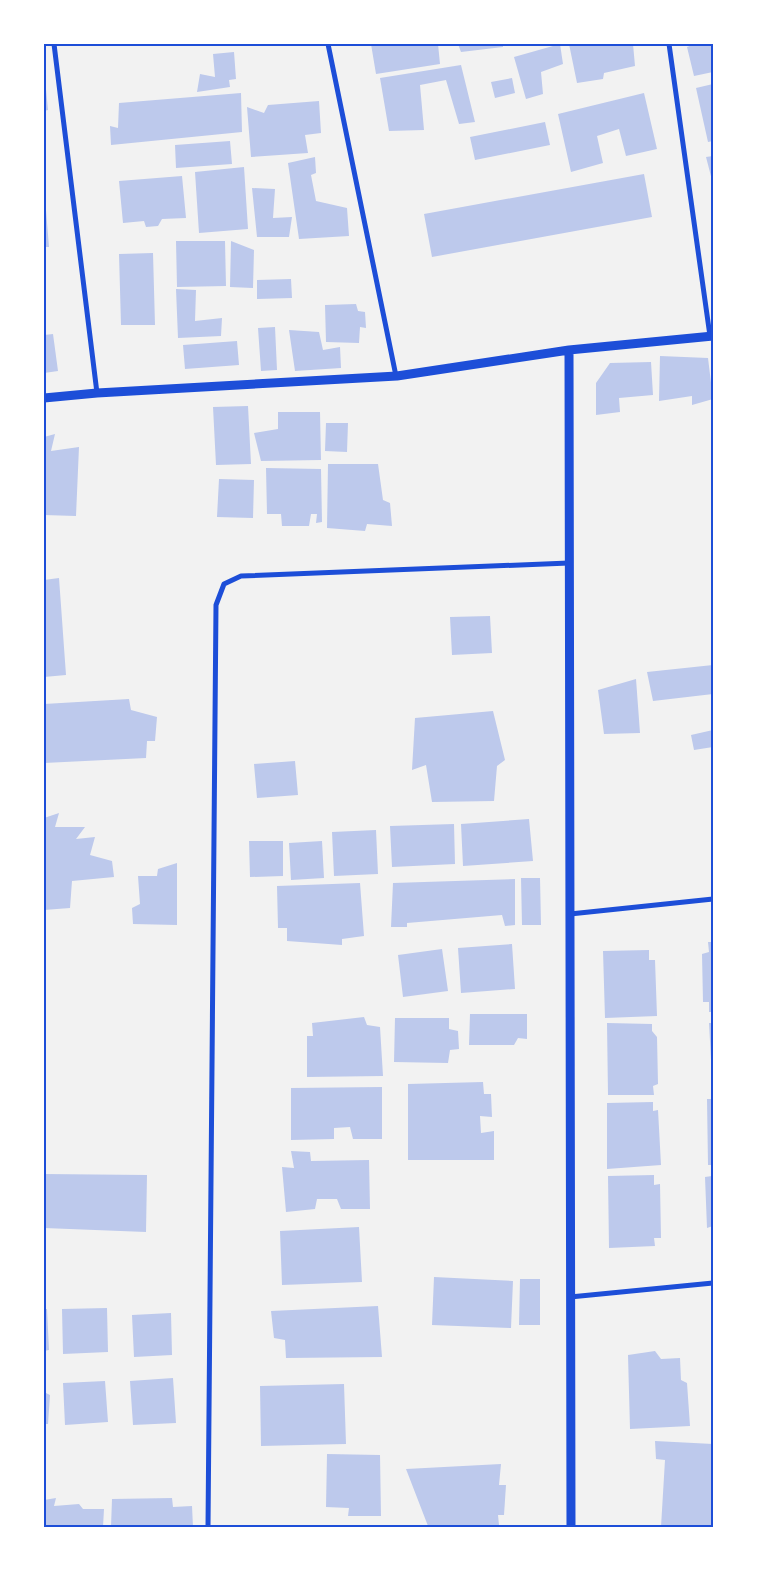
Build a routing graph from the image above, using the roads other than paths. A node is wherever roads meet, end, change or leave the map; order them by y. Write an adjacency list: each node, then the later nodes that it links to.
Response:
1 (54, 44): 7 (street)
2 (328, 44): 6 (street)
3 (669, 44): 4 (street)
4 (712, 336): 5 (street)
5 (569, 350): 6 (street); 9 (street)
6 (396, 376): 7 (street)
7 (97, 393): 8 (street)
8 (44, 398)
9 (569, 563): 11 (street); 14 (street)
10 (713, 899): 11 (street)
11 (570, 914): 13 (street)
12 (713, 1283): 13 (street)
13 (570, 1297): 15 (street)
14 (208, 1527)
15 (571, 1527)

